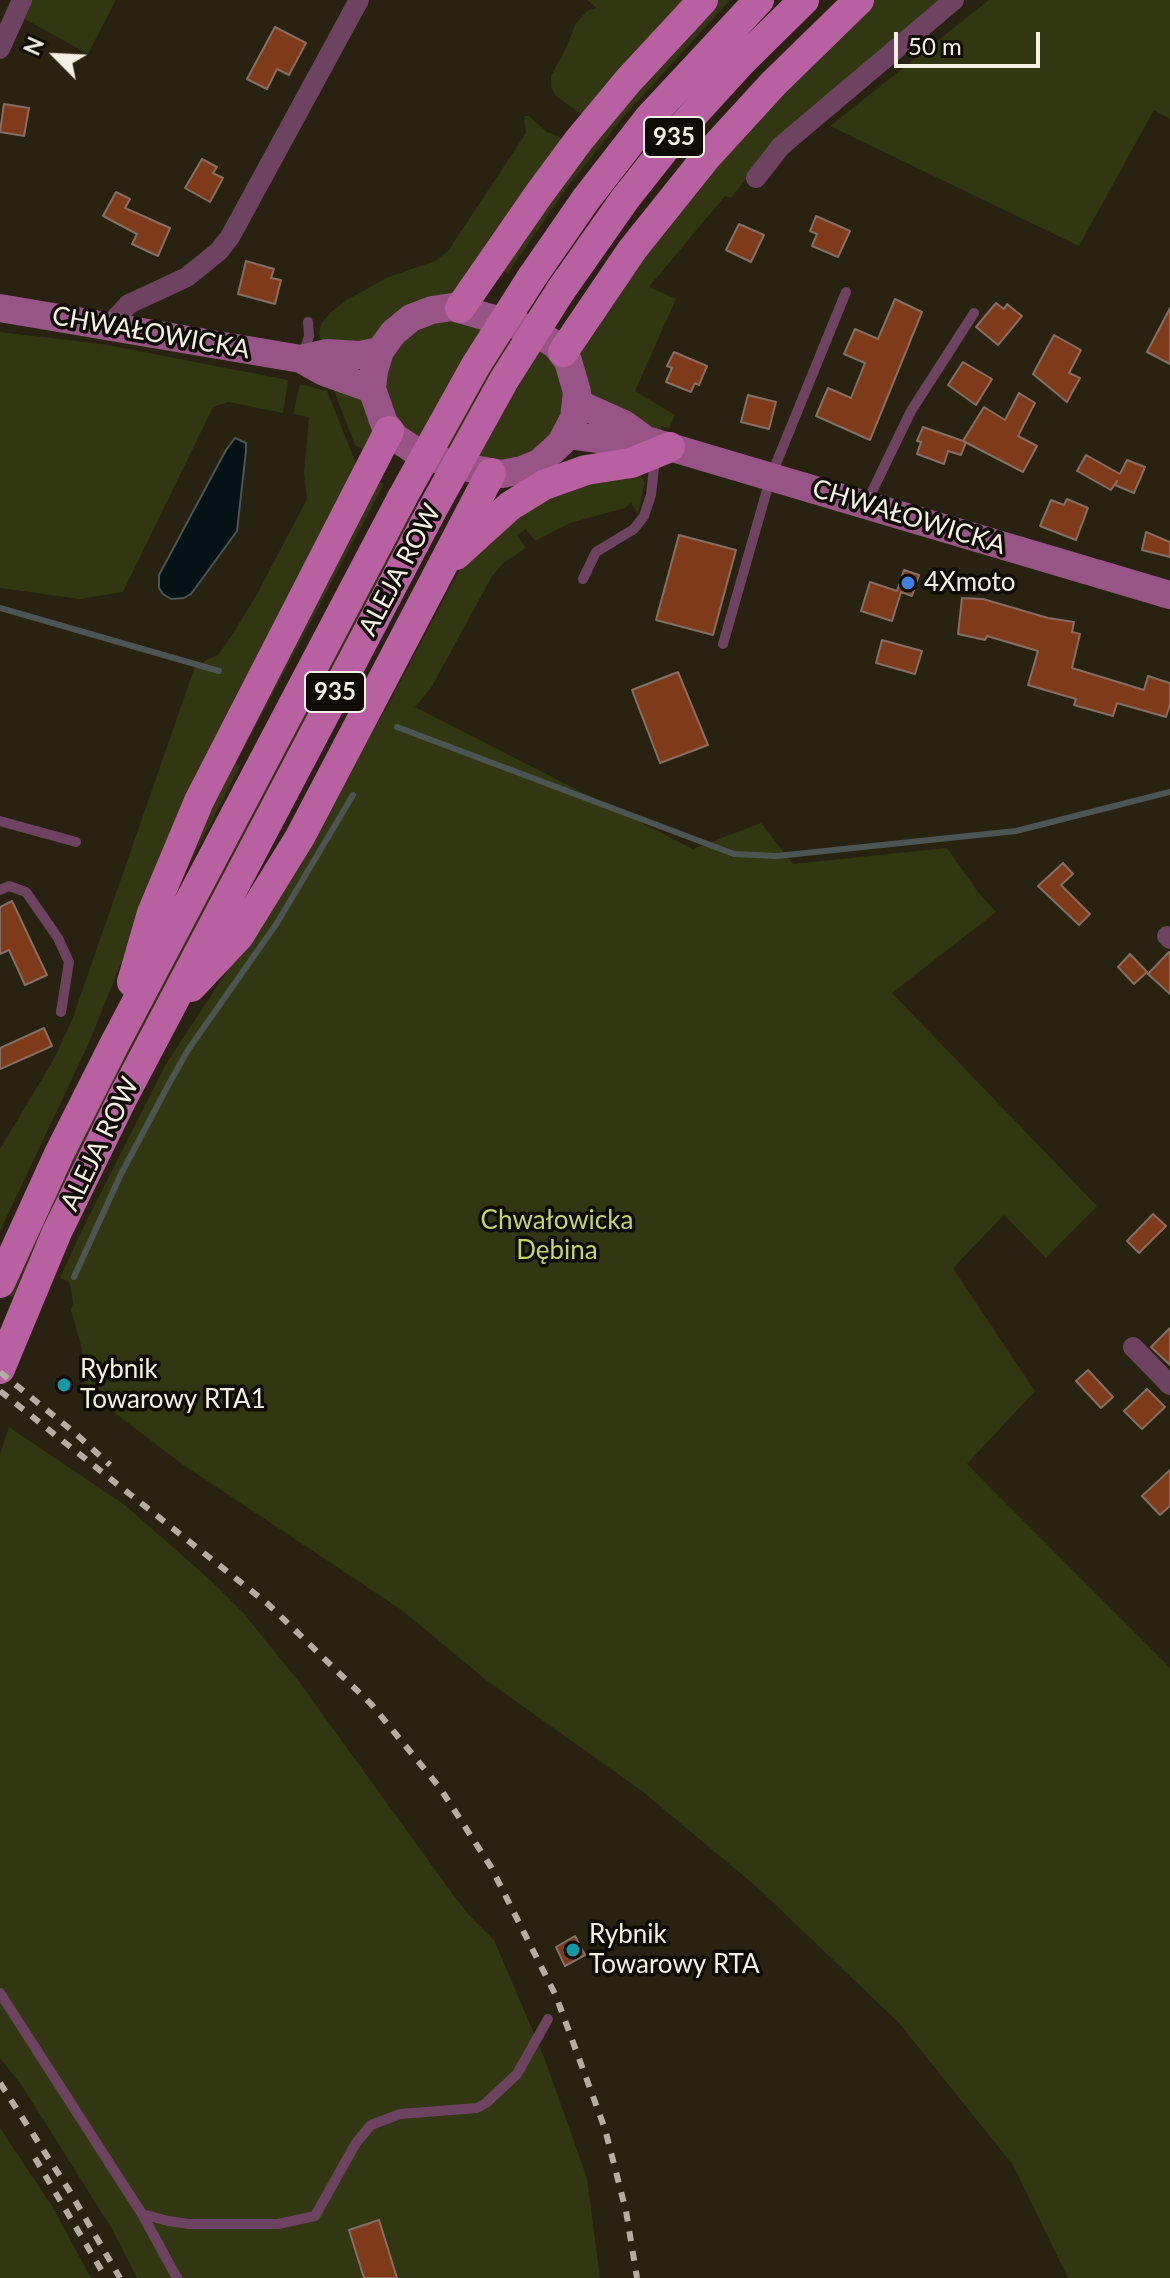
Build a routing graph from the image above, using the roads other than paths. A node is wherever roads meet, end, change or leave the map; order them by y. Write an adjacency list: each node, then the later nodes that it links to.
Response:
1 (22, 0): 8 (street)
2 (359, 0): 15 (street)
3 (703, 0): 12 (main road)
4 (759, 0): 36 (main road, ALEJA ROW / 935, bridge)
5 (804, 0): 35 (main road, ALEJA ROW / 935, bridge)
6 (859, 0): 17 (main road)
7 (954, 0): 9 (street)
8 (0, 49)
9 (756, 178)
10 (846, 292): 25 (lane)
11 (0, 308): 15 (main road, CHWAŁOWICKA)
12 (460, 308): 16 (main road); 17 (main road)
13 (974, 313): 26 (lane)
14 (308, 322): 18 (lane)
15 (108, 326): 18 (main road, CHWAŁOWICKA)
16 (380, 351): 18 (main road, CHWAŁOWICKA); 19 (main road)
17 (563, 352): 20 (main road)
18 (301, 359): 19 (main road, CHWAŁOWICKA)
19 (372, 389): 21 (main road)
20 (577, 403): 22 (main road); 23 (main road, CHWAŁOWICKA)
21 (389, 431): 24 (main road); 36 (main road)
22 (567, 435): 23 (main road, CHWAŁOWICKA); 24 (main road)
23 (657, 447): 25 (main road, CHWAŁOWICKA); 27 (main road); 28 (lane)
24 (491, 473): 27 (main road)
25 (771, 476): 26 (main road, CHWAŁOWICKA); 30 (lane)
26 (866, 504): 29 (main road, CHWAŁOWICKA)
27 (440, 570): 35 (main road)
28 (583, 579)
29 (1169, 591)
30 (723, 644)
31 (0, 821): 32 (lane)
32 (76, 842)
33 (0, 890): 34 (lane)
34 (61, 1012)
35 (165, 1015): 39 (main road, ALEJA ROW / 935)
36 (114, 1045): 37 (main road, ALEJA ROW / 935)
37 (2, 1277)
38 (1133, 1347): 40 (street)
39 (0, 1369)
40 (1170, 1385)
41 (0, 1993): 43 (lane)
42 (548, 2019): 43 (lane)
43 (142, 2214): 44 (lane)
44 (177, 2278)

